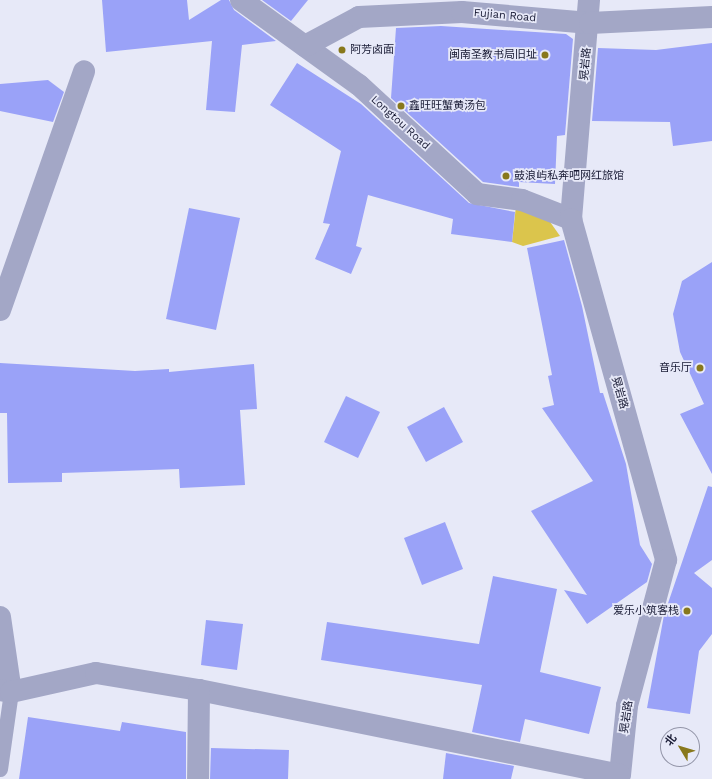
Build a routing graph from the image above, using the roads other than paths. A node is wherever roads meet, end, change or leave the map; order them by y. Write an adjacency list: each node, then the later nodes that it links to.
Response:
1 (241, 0): 5 (street, Longtou Road)
2 (590, 0): 4 (street, 晃岩路)
3 (712, 17): 4 (street, Fujian Road)
4 (590, 23): 5 (street, Fujian Road); 7 (street, 晃岩路)
5 (305, 46): 7 (street, Longtou Road)
6 (84, 71): 8 (street)
7 (571, 218): 13 (street, 晃岩路)
8 (0, 310)
9 (0, 617): 11 (street)
10 (199, 690): 11 (street); 13 (street); 14 (street)
11 (6, 691): 12 (lane)
12 (0, 769)
13 (622, 777)
14 (198, 779)

